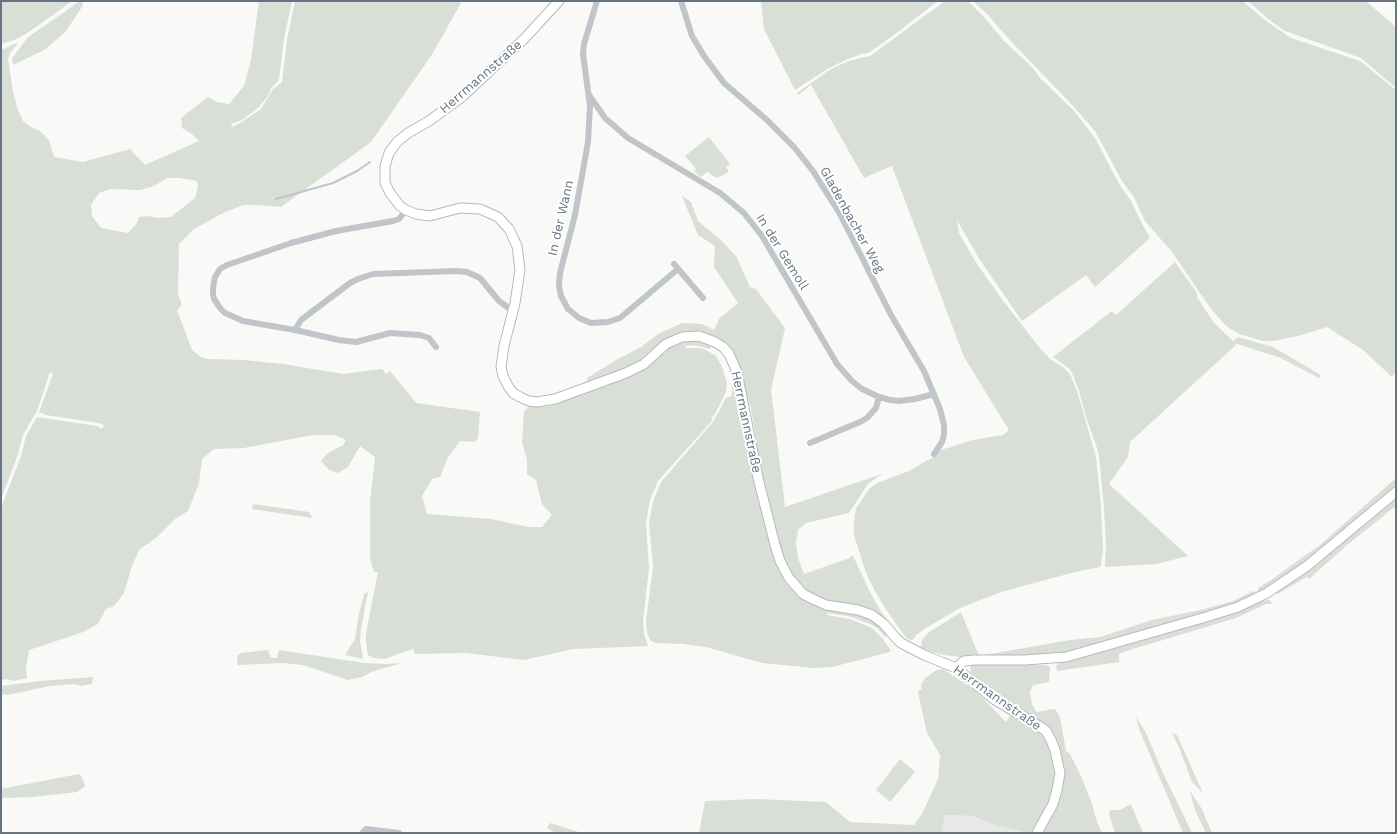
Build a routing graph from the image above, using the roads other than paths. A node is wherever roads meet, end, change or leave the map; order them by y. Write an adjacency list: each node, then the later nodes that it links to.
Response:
1 (559, 1): 5 (street, Herrmannstraße)
2 (597, 1): 4 (street, In der Wann)
3 (681, 1): 10 (street, Gladenbacher Weg)
4 (589, 95): 6 (street, In der Wann); 11 (street, In der Gemoll)
5 (406, 210): 7 (street, Herrmannstraße); 8 (street)
6 (703, 298)
7 (513, 311): 8 (street); 15 (street, Herrmannstraße)
8 (295, 330): 9 (street)
9 (436, 347)
10 (934, 394): 11 (street, In der Gemoll); 13 (street, Gladenbacher Weg)
11 (879, 397): 12 (street)
12 (810, 443)
13 (934, 454)
14 (1396, 492): 15 (street)
15 (956, 668): 18 (street, Herrmannstraße)
16 (362, 833): 17 (street)
17 (400, 833)
18 (1037, 833)

